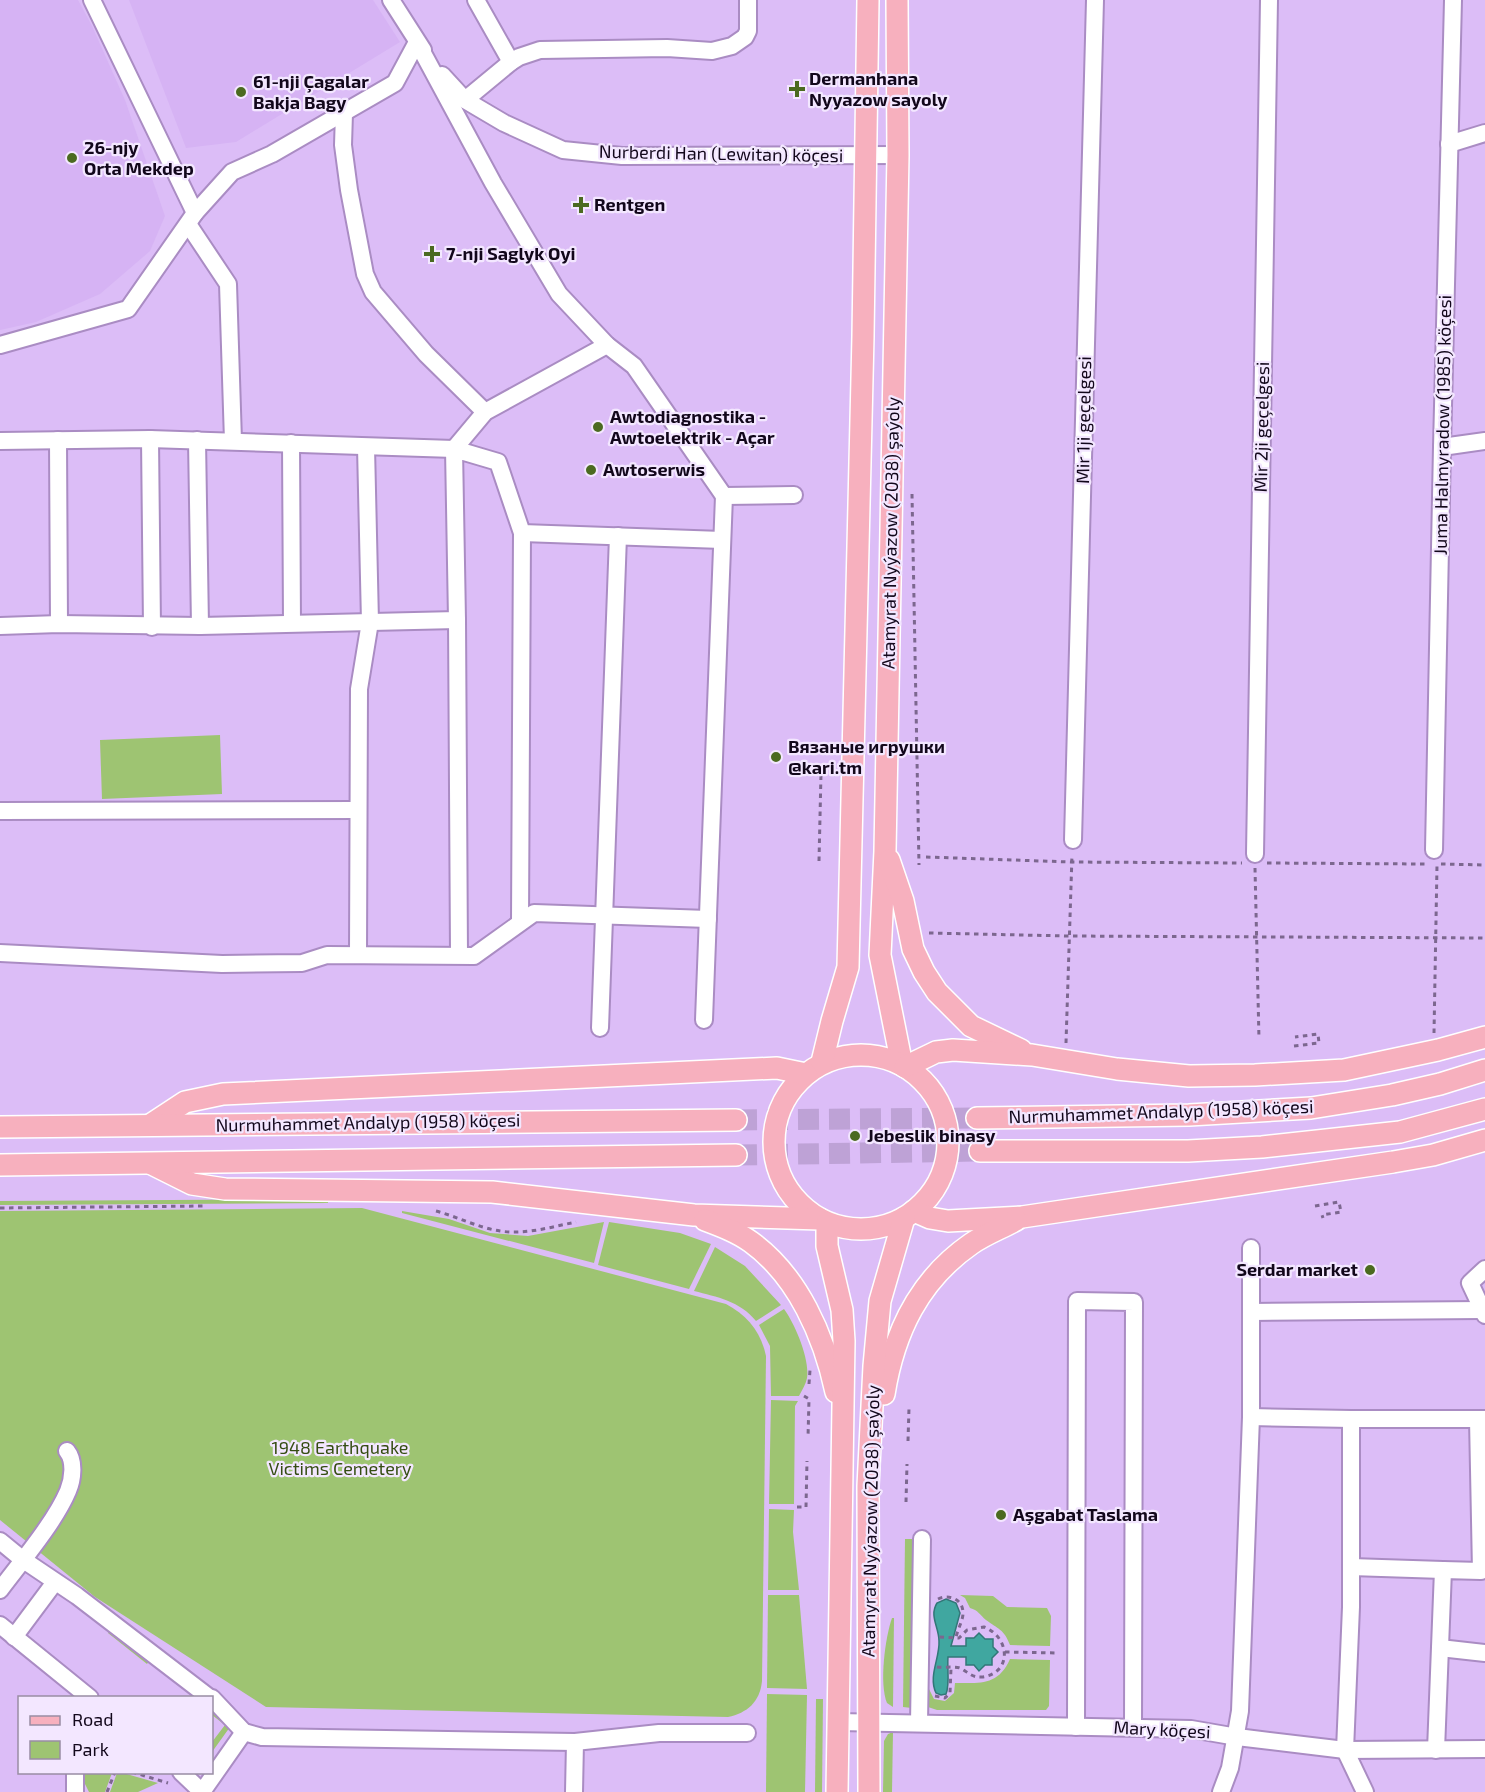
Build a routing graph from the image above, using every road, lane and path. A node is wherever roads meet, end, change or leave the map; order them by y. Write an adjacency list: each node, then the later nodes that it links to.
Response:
1 (92, 0): 18 (street)
2 (391, 0): 10 (street, Nurberdi Han (Lewitan) köçesi)
3 (476, 0): 11 (street)
4 (748, 0): 11 (street)
5 (868, 0): 16 (main road, Atamyrat Nyýazow (2038) şaýoly)
6 (897, 0): 17 (main road, Atamyrat Nyýazow (2038) şaýoly)
7 (1095, 0): 48 (street, Mir 1ji geçelgesi)
8 (1269, 0): 52 (street, Mir 2ji geçelgesi)
9 (1453, 0): 15 (street, Juma Halmyradow (1985) köçesi)
10 (417, 42): 12 (street, Nurberdi Han (Lewitan) köçesi); 13 (street); 20 (street)
11 (511, 62): 12 (street)
12 (465, 100): 16 (street, Nurberdi Han (Lewitan) köçesi)
13 (344, 112): 18 (street); 21 (street)
14 (1485, 133): 15 (street)
15 (1449, 144): 30 (street, Juma Halmyradow (1985) köçesi)
16 (866, 155): 17 (street, Nurberdi Han (Lewitan) köçesi); 79 (main road, Atamyrat Nyýazow (2038) şaýoly)
17 (898, 155): 49 (main road, Atamyrat Nyýazow (2038) şaýoly)
18 (191, 219): 19 (street); 26 (street)
19 (0, 345)
20 (607, 345): 21 (street); 33 (street)
21 (484, 412): 31 (street)
22 (150, 439): 23 (street); 24 (street); 43 (street)
23 (58, 440): 25 (street); 40 (street)
24 (197, 440): 26 (street); 42 (street)
25 (0, 441)
26 (233, 441): 28 (street)
27 (1485, 441): 30 (street)
28 (291, 443): 29 (street); 39 (street)
29 (366, 447): 31 (street); 38 (street)
30 (1442, 447): 51 (street, Juma Halmyradow (1985) köçesi)
31 (454, 448): 34 (street); 37 (street)
32 (794, 495): 33 (street)
33 (724, 496): 36 (street)
34 (522, 533): 35 (street); 60 (street)
35 (618, 536): 36 (street); 58 (street)
36 (722, 540): 59 (street)
37 (457, 620): 38 (street); 68 (street)
38 (370, 622): 39 (street); 46 (street)
39 (292, 623): 42 (street)
40 (59, 624): 41 (street); 43 (street)
41 (0, 626)
42 (200, 626): 43 (street)
43 (152, 627)
44 (916, 734): 56 (path)
45 (821, 773): 53 (path)
46 (357, 810): 47 (street); 67 (street)
47 (0, 811)
48 (1073, 840): 54 (path)
49 (885, 851): 77 (main road); 78 (main road, Atamyrat Nyýazow (2038) şaýoly)
50 (926, 857): 54 (path)
51 (1436, 857): 57 (path); 64 (path)
52 (1255, 859): 54 (path); 55 (path); 63 (path)
53 (819, 861)
54 (1071, 862): 62 (path)
55 (1425, 864)
56 (919, 865)
57 (1485, 865)
58 (604, 914): 59 (street); 60 (street); 70 (street)
59 (708, 919): 69 (street)
60 (520, 922): 68 (street)
61 (925, 933): 62 (path)
62 (1068, 936): 63 (path); 75 (path)
63 (1256, 937): 64 (path); 74 (path)
64 (1437, 937): 65 (path); 71 (path)
65 (1485, 938)
66 (0, 953): 67 (street)
67 (358, 955): 68 (street)
68 (459, 955)
69 (704, 1020)
70 (600, 1028)
71 (1434, 1035)
72 (1295, 1037): 76 (path)
73 (1485, 1037): 77 (main road)
74 (1260, 1039)
75 (1066, 1045)
76 (1294, 1046)
77 (1032, 1055): 78 (main road)
78 (903, 1066): 79 (main road); 98 (main road)
79 (814, 1068): 84 (main road); 102 (main road)
80 (1485, 1070): 82 (main road, Nurmuhammet Andalyp (1958) köçesi)
81 (1485, 1109): 87 (main road, Nurmuhammet Andalyp (1958) köçesi)
82 (977, 1118)
83 (736, 1120): 84 (main road, Nurmuhammet Andalyp (1958) köçesi)
84 (149, 1126): 85 (main road, Nurmuhammet Andalyp (1958) köçesi)
85 (0, 1127)
86 (1485, 1140): 99 (main road)
87 (980, 1151)
88 (736, 1155): 89 (main road, Nurmuhammet Andalyp (1958) köçesi)
89 (149, 1163): 90 (main road, Nurmuhammet Andalyp (1958) köçesi); 97 (main road)
90 (41, 1164): 91 (main road, Nurmuhammet Andalyp (1958) köçesi); 92 (street, Nurmuhammet Andalyp (1958) köçesi)
91 (0, 1165)
92 (0, 1175)
93 (213, 1206): 95 (path)
94 (1315, 1206): 100 (path)
95 (0, 1208)
96 (431, 1210): 101 (path)
97 (694, 1215): 102 (main road); 114 (main road)
98 (909, 1215): 99 (main road); 102 (main road); 120 (main road, Atamyrat Nyýazow (2038) şaýoly)
99 (1022, 1217): 120 (main road)
100 (1323, 1218)
101 (584, 1220)
102 (824, 1221): 114 (main road, Atamyrat Nyýazow (2038) şaýoly)
103 (1251, 1248): 105 (street)
104 (1485, 1269): 106 (street)
105 (1251, 1312): 106 (street); 111 (street)
106 (1483, 1312)
107 (809, 1366): 108 (path)
108 (809, 1384)
109 (804, 1396): 115 (path)
110 (909, 1408): 116 (path)
111 (1251, 1417): 112 (street); 157 (street)
112 (1351, 1419): 113 (street); 126 (street)
113 (1482, 1419): 128 (street)
114 (844, 1428): 150 (main road, Atamyrat Nyýazow (2038) şaýoly)
115 (808, 1438)
116 (908, 1441)
117 (67, 1451): 125 (street)
118 (807, 1461): 122 (path)
119 (907, 1464): 121 (path)
120 (868, 1486): 151 (main road, Atamyrat Nyýazow (2038) şaýoly)
121 (906, 1502)
122 (797, 1507)
123 (922, 1539): 152 (street)
124 (0, 1540): 125 (street)
125 (22, 1559): 129 (street); 130 (street)
126 (1351, 1567): 127 (street); 160 (street)
127 (1443, 1570): 128 (street); 138 (street)
128 (1483, 1574)
129 (55, 1582): 134 (street); 148 (street)
130 (0, 1590)
131 (935, 1601): 136 (path)
132 (0, 1624): 134 (street)
133 (935, 1629): 137 (path)
134 (14, 1637): 144 (street)
135 (938, 1638): 136 (path)
136 (955, 1638): 139 (path)
137 (936, 1642)
138 (1440, 1648): 141 (street); 161 (street)
139 (1005, 1652): 140 (path); 143 (path)
140 (1050, 1653)
141 (1485, 1653)
142 (933, 1667): 143 (path)
143 (950, 1668): 145 (path)
144 (66, 1678): 146 (street); 147 (street)
145 (932, 1693)
146 (69, 1696)
147 (88, 1696)
148 (208, 1696)
149 (213, 1700): 155 (street)
150 (838, 1722): 151 (street, Mary köçesi); 171 (main road, Atamyrat Nyýazow (2038) şaýoly)
151 (869, 1722): 152 (street, Mary köçesi); 172 (main road, Atamyrat Nyýazow (2038) şaýoly)
152 (919, 1723): 153 (street, Mary köçesi)
153 (1076, 1727): 154 (street, Mary köçesi); 154 (street)
154 (1133, 1727): 157 (street, Mary köçesi)
155 (244, 1732): 158 (street); 169 (street)
156 (747, 1733): 158 (street)
157 (1237, 1737): 160 (street, Mary köçesi); 173 (street)
158 (575, 1742): 170 (street)
159 (1485, 1749): 161 (street, Mary köçesi)
160 (1345, 1750): 161 (street, Mary köçesi); 174 (street)
161 (1436, 1750)
162 (75, 1774): 167 (street)
163 (115, 1774): 168 (path)
164 (136, 1774): 166 (path)
165 (182, 1774): 169 (street)
166 (158, 1780)
167 (75, 1792)
168 (108, 1792)
169 (202, 1792)
170 (574, 1792)
171 (837, 1792)
172 (868, 1792)
173 (1221, 1792)
174 (1365, 1792)

